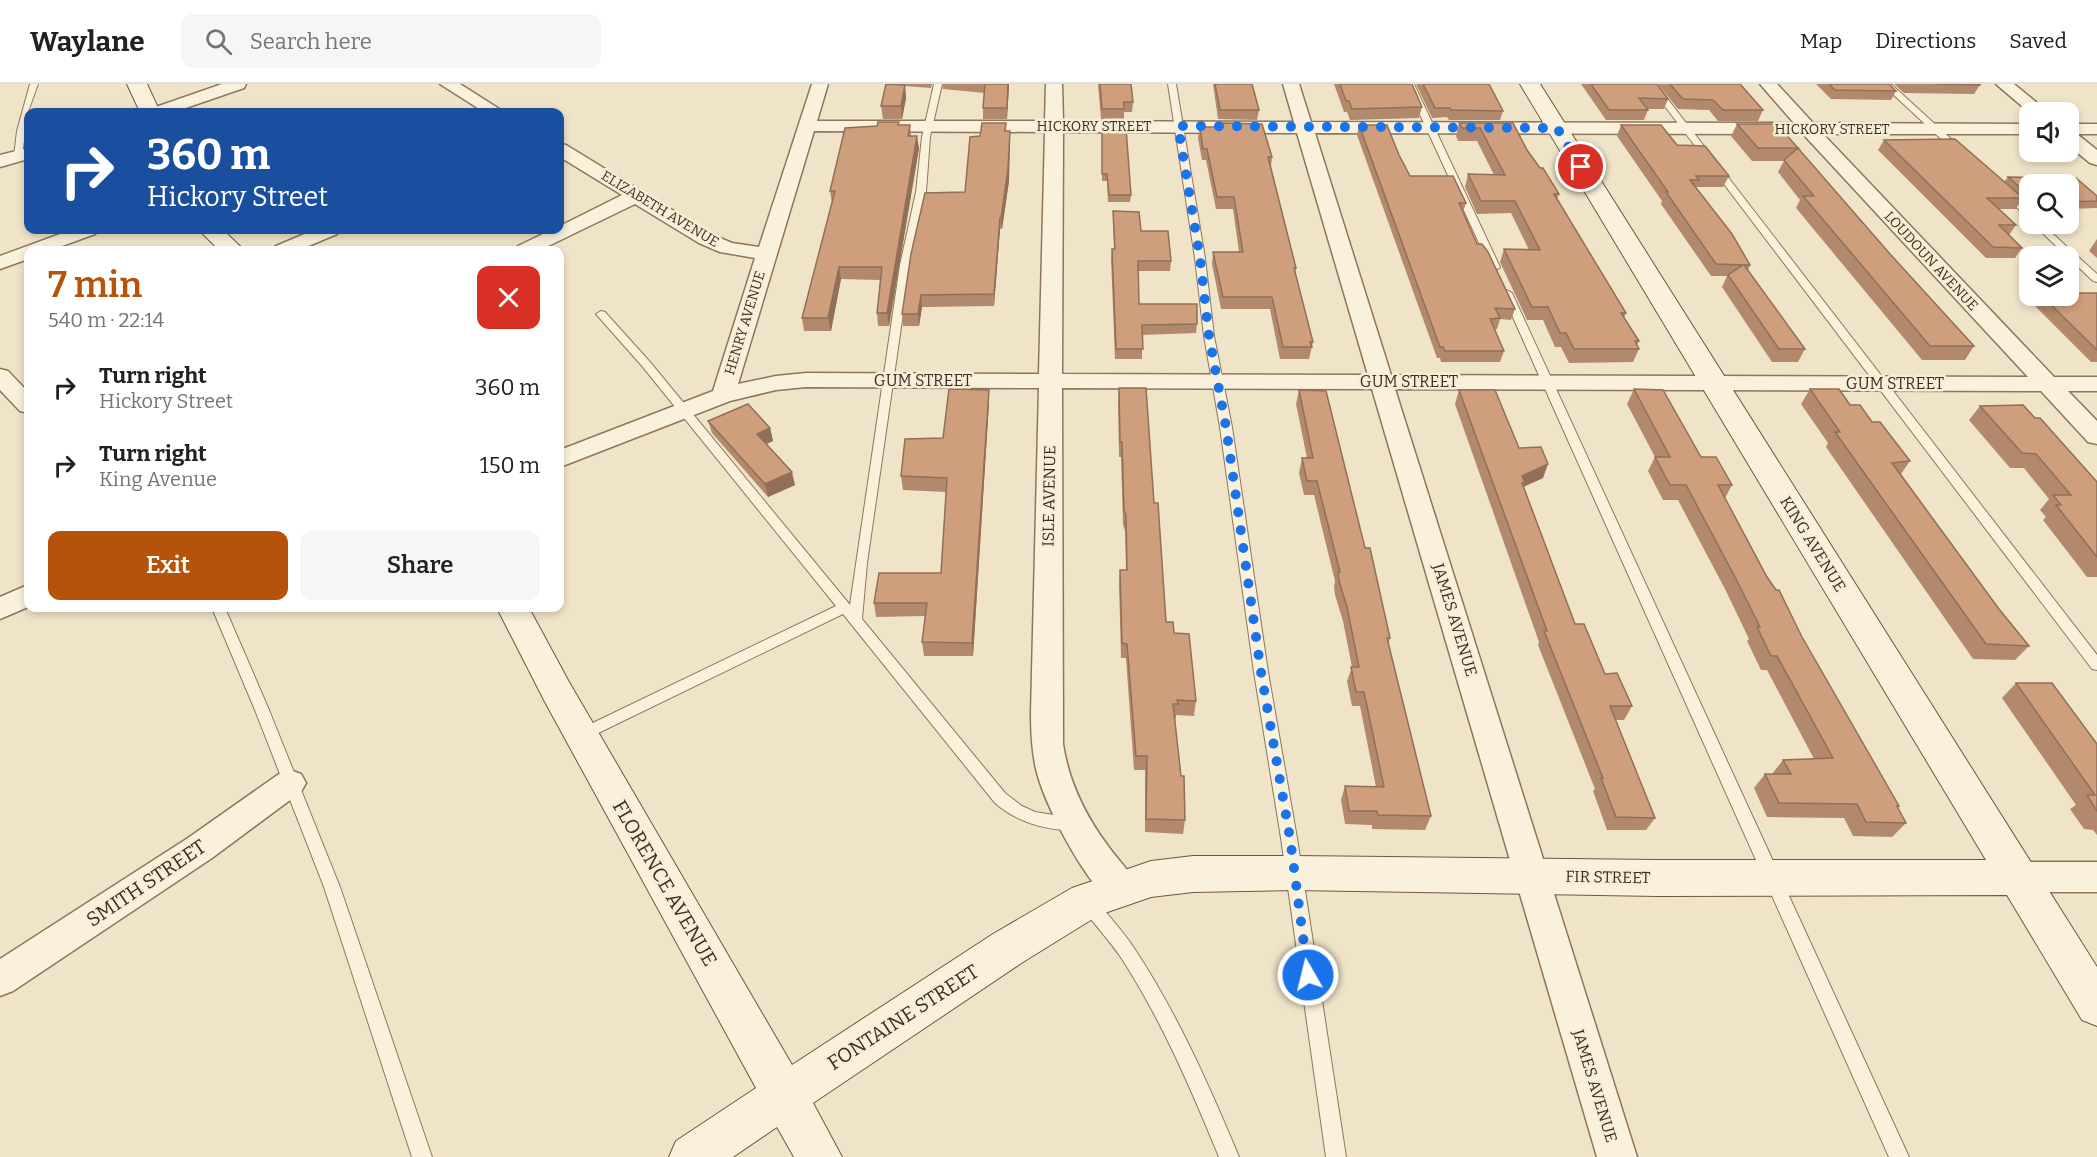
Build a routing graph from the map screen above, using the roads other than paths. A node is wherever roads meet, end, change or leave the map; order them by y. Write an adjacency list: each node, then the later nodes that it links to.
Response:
1 (34, 84): 17 (lane)
2 (137, 84): 18 (street)
3 (238, 84): 19 (street)
4 (448, 84): 20 (street)
5 (820, 84): 21 (street, HENRY AVENUE)
6 (938, 84): 22 (lane)
7 (1054, 84): 23 (street, ISLE AVENUE)
8 (1172, 84): 24 (lane)
9 (1291, 84): 25 (street, JAMES AVENUE)
10 (1410, 84): 26 (lane)
11 (1530, 84): 27 (street, KING AVENUE)
12 (1652, 84): 28 (lane)
13 (1768, 84): 30 (street, LOUDOUN AVENUE)
14 (1886, 84): 31 (lane)
15 (2004, 84): 16 (street)
16 (2026, 102)
17 (28, 108)
18 (148, 108)
19 (170, 108)
20 (488, 108)
21 (807, 126): 22 (street, HICKORY STREET); 54 (street, HENRY AVENUE)
22 (929, 126): 23 (street, HICKORY STREET); 59 (lane)
23 (1055, 126): 24 (street, HICKORY STREET); 60 (street, ISLE AVENUE)
24 (1178, 126): 25 (street, HICKORY STREET); 61 (lane)
25 (1303, 126): 26 (street, HICKORY STREET); 62 (street, JAMES AVENUE)
26 (1431, 128): 27 (street, HICKORY STREET); 63 (lane)
27 (1557, 128): 28 (street, HICKORY STREET); 64 (street, KING AVENUE)
28 (1686, 128): 30 (street, HICKORY STREET); 65 (lane)
29 (24, 129): 37 (lane)
30 (1808, 129): 31 (street, HICKORY STREET); 66 (street, LOUDOUN AVENUE)
31 (1935, 129): 32 (street, HICKORY STREET); 39 (lane)
32 (2019, 129)
33 (2079, 129): 34 (street)
34 (2097, 129)
35 (2079, 145): 38 (street)
36 (564, 151): 41 (street, ELIZABETH AVENUE)
37 (15, 157)
38 (2097, 159)
39 (1969, 160)
40 (1995, 184): 42 (lane)
41 (636, 196): 43 (street); 54 (street, ELIZABETH AVENUE)
42 (2019, 206)
43 (564, 231)
44 (77, 234): 49 (street)
45 (214, 234): 50 (street)
46 (321, 234): 51 (street)
47 (558, 234): 52 (street)
48 (2048, 234): 56 (lane)
49 (44, 246)
50 (228, 246)
51 (292, 246)
52 (533, 246)
53 (24, 254): 55 (street)
54 (766, 254): 68 (street, HENRY AVENUE)
55 (0, 263)
56 (2097, 279)
57 (601, 314): 70 (lane)
58 (0, 376): 69 (street)
59 (890, 380): 60 (street, GUM STREET); 68 (street, GUM STREET); 78 (lane)
60 (1051, 381): 61 (street, GUM STREET); 82 (street, ISLE AVENUE)
61 (1219, 381): 62 (street, GUM STREET); 83 (lane)
62 (1381, 381): 63 (street, GUM STREET); 84 (street, JAMES AVENUE)
63 (1548, 382): 64 (street, GUM STREET); 85 (lane)
64 (1714, 382): 65 (street, GUM STREET); 86 (street, KING AVENUE)
65 (1879, 383): 66 (street, GUM STREET); 79 (lane)
66 (2047, 384): 67 (street, GUM STREET); 71 (street, LOUDOUN AVENUE)
67 (2097, 384)
68 (723, 395): 70 (street, HENRY AVENUE)
69 (24, 402)
70 (683, 411): 72 (street, HENRY AVENUE); 74 (lane)
71 (2097, 436)
72 (564, 457)
73 (24, 597): 75 (street)
74 (844, 608): 78 (lane); 80 (lane)
75 (0, 609)
76 (220, 612): 81 (lane)
77 (515, 612): 80 (street, FLORENCE AVENUE)
78 (855, 621): 82 (lane)
79 (2097, 665)
80 (581, 735): 91 (street, FLORENCE AVENUE)
81 (290, 783): 89 (street, SMITH STREET); 92 (lane)
82 (1074, 824): 88 (street, ISLE AVENUE)
83 (1294, 873): 84 (street, FIR STREET); 88 (street, FIR STREET); 96 (lane)
84 (1530, 875): 85 (street, FIR STREET); 97 (street, JAMES AVENUE)
85 (1771, 877): 86 (street, FIR STREET); 98 (lane)
86 (2018, 877): 87 (street, FIR STREET); 90 (street, KING AVENUE)
87 (2097, 877)
88 (1104, 895): 91 (street, FONTAINE STREET); 95 (lane)
89 (0, 979)
90 (2097, 1005)
91 (785, 1095): 93 (street, FONTAINE STREET); 94 (street, FLORENCE AVENUE)
92 (422, 1157)
93 (692, 1157)
94 (819, 1157)
95 (1229, 1157)
96 (1336, 1157)
97 (1617, 1157)
98 (1899, 1157)

